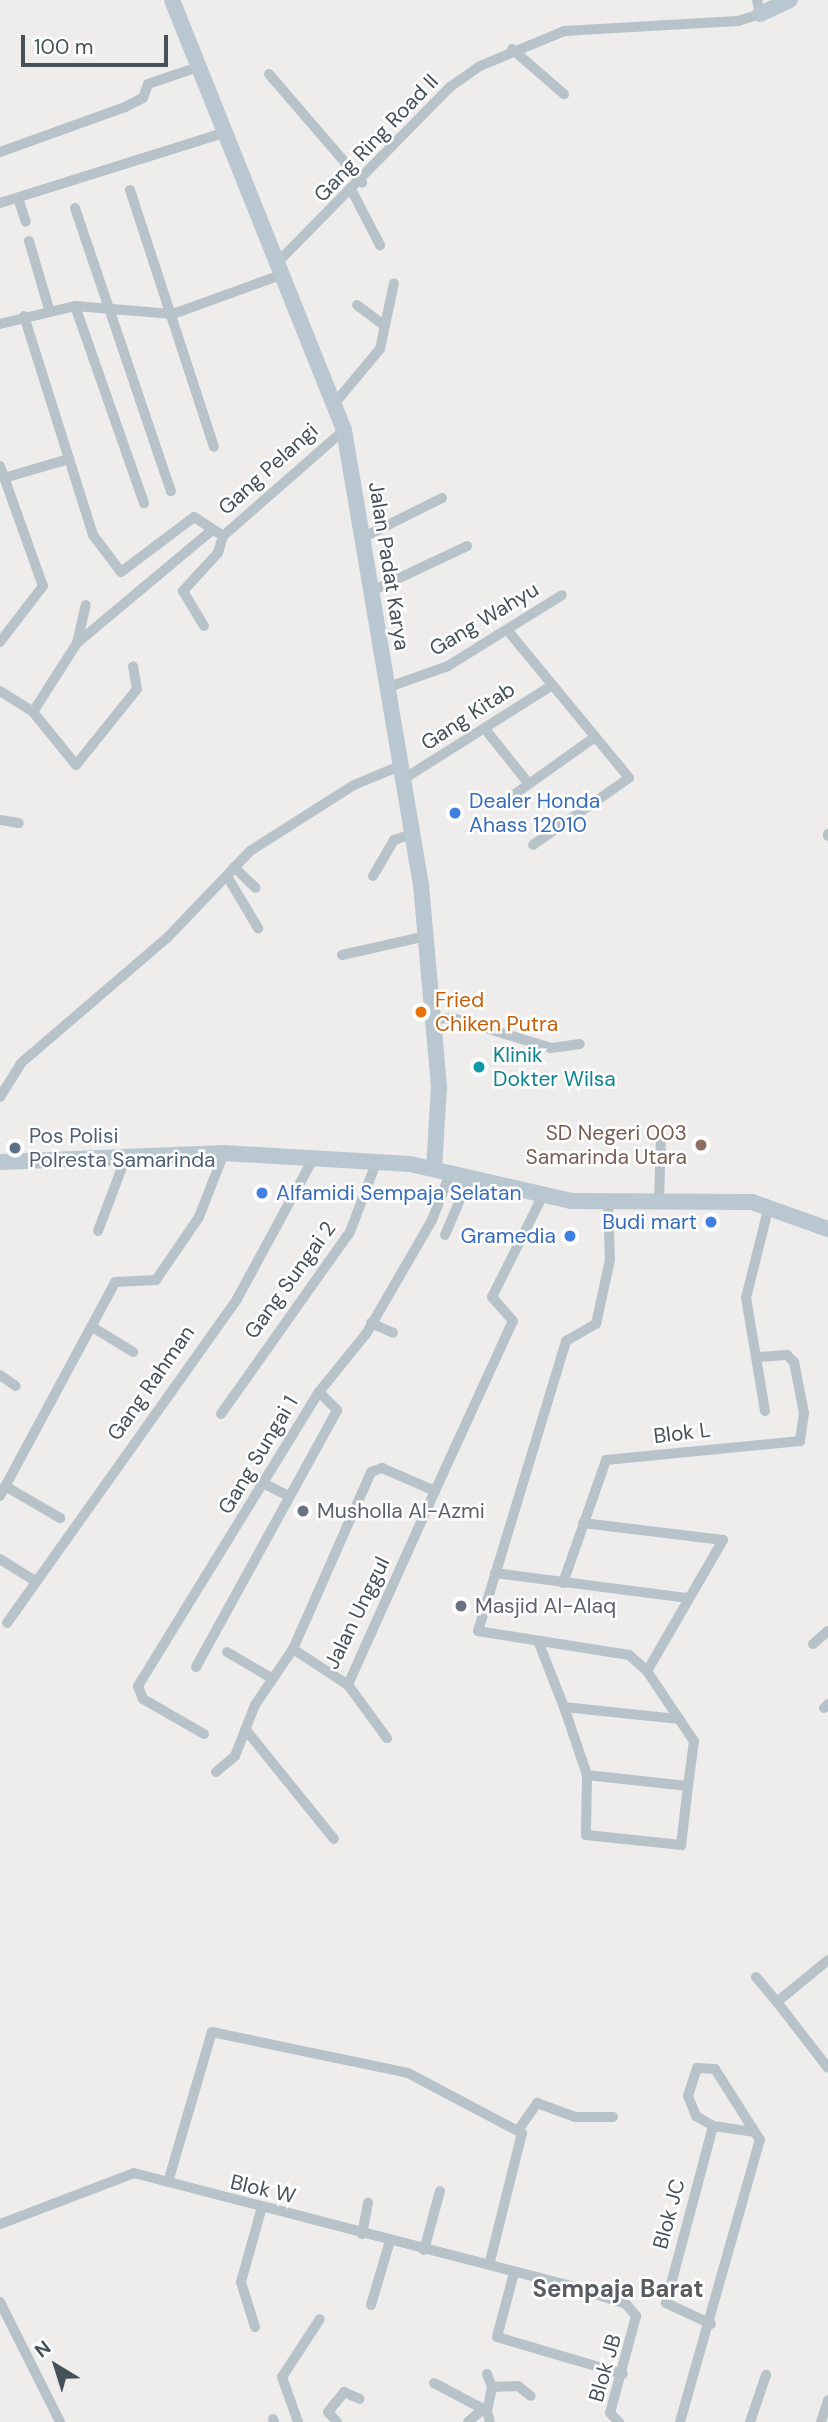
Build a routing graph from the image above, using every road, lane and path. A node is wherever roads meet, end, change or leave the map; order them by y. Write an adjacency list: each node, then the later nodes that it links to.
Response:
1 (172, 0): 5 (main road, Jalan Padat Karya)
2 (790, 0): 3 (main road)
3 (759, 7): 4 (street, Gang Ring Road II)
4 (512, 49): 7 (street); 10 (street, Gang Ring Road II)
5 (198, 67): 8 (main road, Jalan Padat Karya); 9 (street)
6 (269, 74): 10 (street)
7 (564, 94)
8 (226, 132): 13 (street); 19 (main road, Jalan Padat Karya)
9 (0, 152)
10 (362, 182): 12 (street, Gang Ring Road II)
11 (130, 190): 25 (street)
12 (353, 192): 18 (street); 19 (street, Gang Ring Road II)
13 (18, 198): 14 (street); 16 (street)
14 (0, 203)
15 (75, 208): 24 (street)
16 (26, 222)
17 (29, 241): 23 (street)
18 (380, 245)
19 (277, 271): 25 (street); 29 (main road, Jalan Padat Karya)
20 (394, 283): 28 (street)
21 (357, 305): 28 (street)
22 (75, 306): 23 (street); 24 (street); 36 (street)
23 (49, 309): 26 (street)
24 (108, 309): 25 (street); 34 (street)
25 (173, 314): 31 (street)
26 (24, 316): 27 (street); 32 (street)
27 (0, 324)
28 (384, 326): 29 (street)
29 (334, 404): 30 (main road, Jalan Padat Karya)
30 (344, 430): 38 (main road, Jalan Padat Karya); 39 (street, Gang Pelangi)
31 (214, 447)
32 (69, 459): 33 (street); 37 (street, Gang Pelangi)
33 (2, 472): 46 (street)
34 (171, 491)
35 (442, 498): 38 (street)
36 (144, 503)
37 (212, 530): 39 (street, Gang Pelangi); 47 (street)
38 (366, 536): 41 (main road, Jalan Padat Karya)
39 (223, 537): 44 (street)
40 (467, 546): 41 (street)
41 (374, 590): 50 (main road, Jalan Padat Karya)
42 (562, 595): 45 (street, Gang Wahyu)
43 (86, 605): 47 (street)
44 (204, 626)
45 (508, 631): 49 (street); 50 (street, Gang Wahyu)
46 (0, 642)
47 (77, 643): 52 (street)
48 (133, 666): 52 (street)
49 (551, 686): 53 (street, Gang Kitab); 54 (street)
50 (386, 688): 55 (main road, Jalan Padat Karya)
51 (0, 691): 52 (street)
52 (33, 712)
53 (485, 729): 55 (street, Gang Kitab); 56 (street)
54 (595, 737): 56 (street); 61 (street)
55 (403, 771): 60 (main road, Jalan Padat Karya); 62 (street, Gang Kitab)
56 (529, 784): 57 (street)
57 (512, 796)
58 (0, 820): 59 (street)
59 (19, 822)
60 (414, 833): 63 (street); 66 (main road, Jalan Padat Karya)
61 (533, 845)
62 (230, 872): 64 (street); 65 (street); 70 (street, Gang Kitab)
63 (373, 876)
64 (256, 888)
65 (258, 928)
66 (426, 936): 67 (street); 68 (main road, Jalan Padat Karya)
67 (342, 955)
68 (435, 1019): 69 (street); 77 (main road, Jalan Padat Karya)
69 (580, 1044)
70 (0, 1097)
71 (661, 1138): 81 (street)
72 (224, 1153): 73 (main road); 74 (main road); 88 (street)
73 (126, 1157): 75 (main road); 85 (street)
74 (314, 1157): 76 (main road); 105 (street, Gang Rahman)
75 (0, 1162)
76 (376, 1163): 77 (main road); 96 (street, Gang Sungai 2)
77 (434, 1168): 78 (main road)
78 (451, 1171): 79 (main road); 87 (street, Gang Sungai 1)
79 (470, 1176): 80 (main road); 86 (street)
80 (542, 1197): 82 (main road); 99 (street, Jalan Unggul)
81 (659, 1201): 82 (main road); 83 (main road)
82 (608, 1203): 104 (street)
83 (769, 1206): 84 (main road); 91 (street)
84 (828, 1229)
85 (98, 1231)
86 (445, 1235)
87 (371, 1323): 89 (street); 94 (street, Gang Sungai 1)
88 (94, 1328): 90 (street); 98 (street)
89 (393, 1333)
90 (133, 1352)
91 (758, 1357): 95 (street); 102 (street, Blok L)
92 (2, 1380): 93 (street)
93 (16, 1386)
94 (319, 1392): 97 (street, Gang Sungai 1); 100 (street)
95 (765, 1411)
96 (222, 1415)
97 (265, 1484): 100 (street); 121 (street, Gang Sungai 1)
98 (3, 1491): 101 (street)
99 (435, 1491): 112 (street, Jalan Unggul); 117 (street, Jalan Unggul)
100 (290, 1497): 114 (street)
101 (60, 1518)
102 (583, 1522): 106 (street); 107 (street)
103 (0, 1559): 105 (street)
104 (495, 1573): 106 (street); 110 (street)
105 (34, 1581): 108 (street, Gang Rahman)
106 (563, 1583): 107 (street)
107 (688, 1598): 115 (street)
108 (7, 1623)
109 (828, 1631): 111 (street)
110 (538, 1641): 115 (street); 118 (street)
111 (813, 1644)
112 (293, 1649): 116 (street); 117 (street, Jalan Unggul)
113 (227, 1651): 116 (street)
114 (196, 1667)
115 (647, 1671): 119 (street)
116 (273, 1679): 120 (street)
117 (348, 1685): 122 (street)
118 (564, 1707): 119 (street); 124 (street)
119 (679, 1719): 125 (street)
120 (246, 1730): 123 (street); 126 (street)
121 (204, 1734)
122 (387, 1738)
123 (216, 1772)
124 (587, 1775): 125 (street); 125 (street)
125 (688, 1786)
126 (334, 1839)
127 (828, 1961): 129 (street)
128 (756, 1978): 129 (street)
129 (780, 2000): 130 (street)
130 (828, 2068)
131 (613, 2117): 133 (street)
132 (713, 2126): 134 (street); 134 (street); 148 (street, Blok JC)
133 (519, 2129): 135 (street); 143 (street)
134 (754, 2132): 148 (street)
135 (168, 2182): 138 (street, Blok W); 139 (street, Blok W)
136 (440, 2191): 142 (street)
137 (368, 2203): 140 (street)
138 (262, 2207): 140 (street, Blok W); 149 (street)
139 (0, 2224)
140 (362, 2234): 141 (street, Blok W)
141 (390, 2241): 142 (street, Blok W); 146 (street)
142 (424, 2250): 143 (street, Blok W)
143 (489, 2265): 144 (street, Blok W)
144 (519, 2274): 151 (street, Blok JB); 151 (street)
145 (0, 2302): 159 (street)
146 (371, 2305)
147 (320, 2319): 160 (street)
148 (711, 2325): 164 (street)
149 (255, 2328)
150 (487, 2374): 154 (street)
151 (622, 2374): 163 (street, Blok JB)
152 (766, 2375): 165 (street)
153 (434, 2383): 158 (street)
154 (492, 2387): 155 (street); 158 (street)
155 (531, 2396)
156 (360, 2399): 161 (street)
157 (828, 2400): 166 (street)
158 (487, 2414): 162 (street)
159 (60, 2422)
160 (298, 2422)
161 (337, 2422)
162 (468, 2422)
163 (619, 2422)
164 (680, 2422)
165 (750, 2422)
166 (821, 2422)

